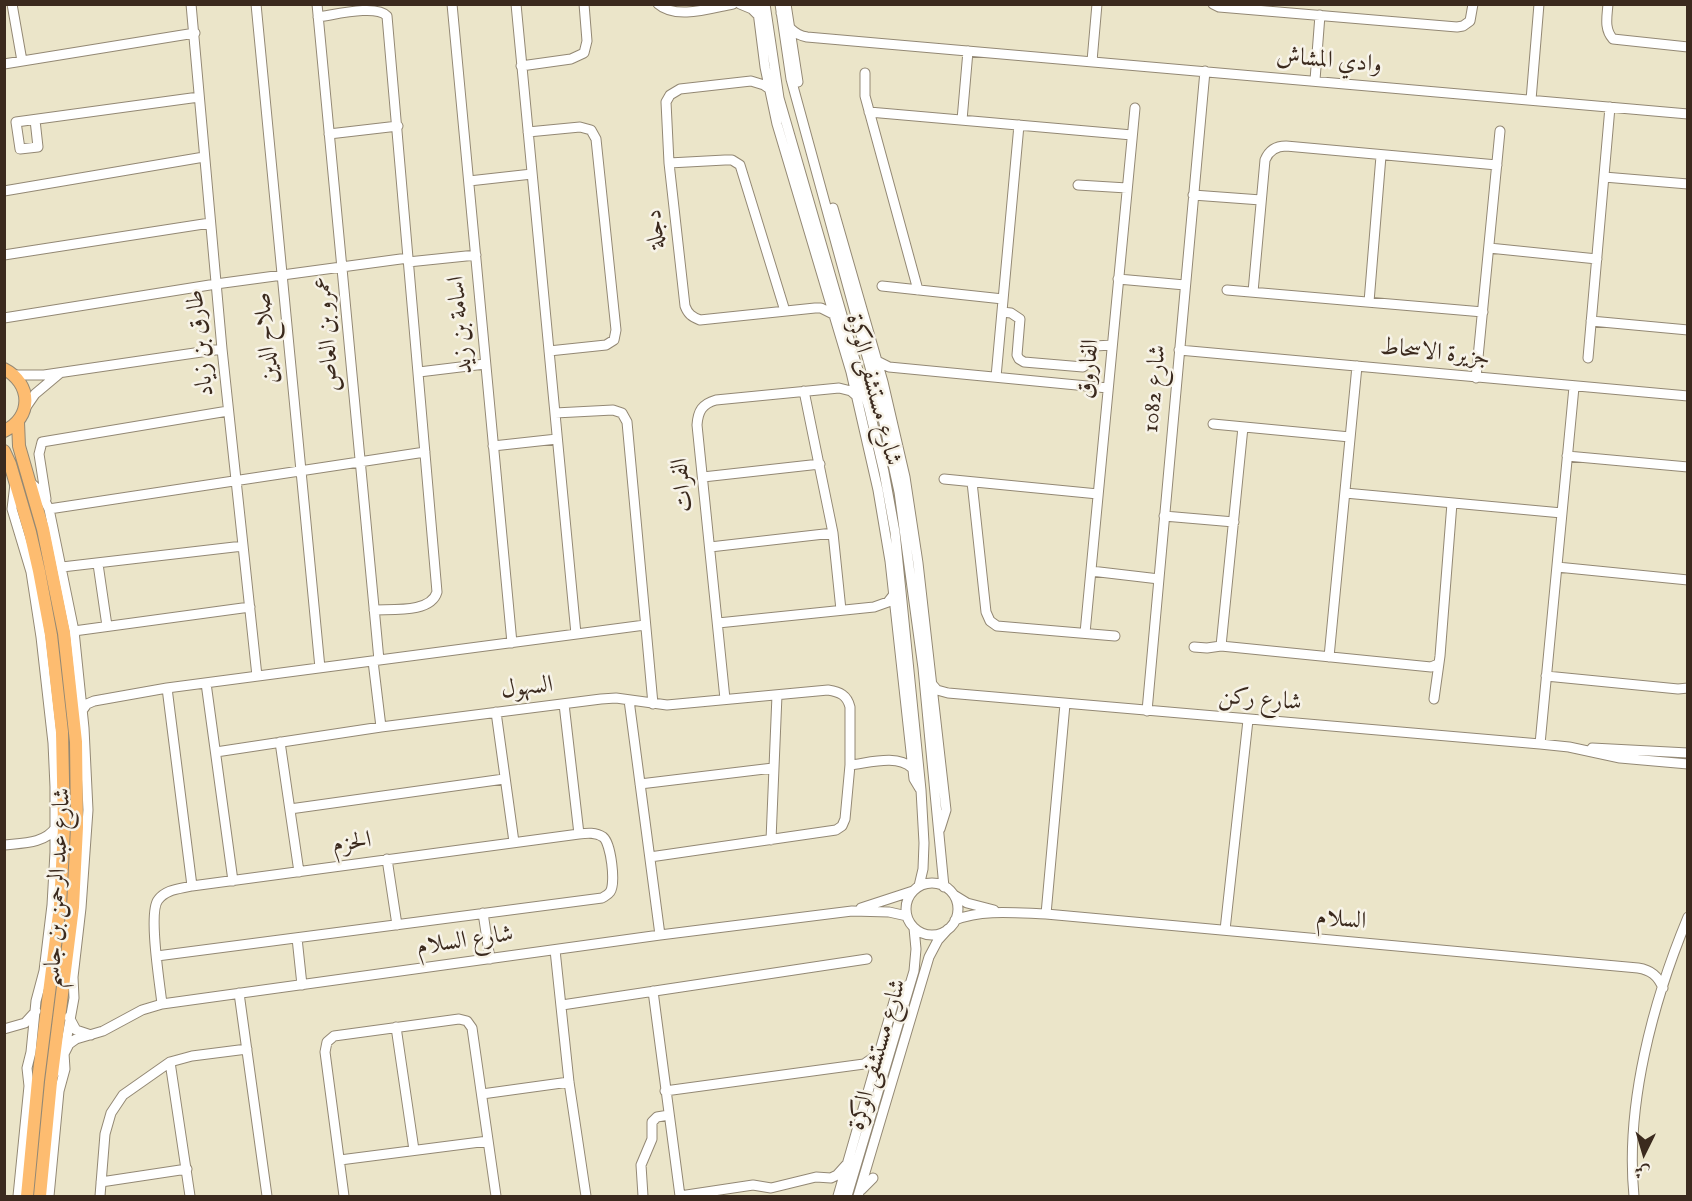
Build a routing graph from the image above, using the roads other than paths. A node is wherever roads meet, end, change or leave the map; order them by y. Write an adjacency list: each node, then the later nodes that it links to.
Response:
1 (12, 4): 29 (street)
2 (191, 4): 23 (street, طارق بن زياد)
3 (256, 4): 75 (street, صلاح الدين)
4 (317, 4): 21 (street, عمرو بن العاص)
5 (452, 4): 61 (street, اسامة بن زيد)
6 (516, 4): 33 (street)
7 (584, 4): 33 (street)
8 (658, 4): 9 (street)
9 (733, 4)
10 (740, 4): 19 (street)
11 (757, 4): 19 (street, شارع مستشفى الوكرة)
12 (765, 4): 26 (street, شارع مستشفى الوكرة)
13 (1097, 4): 30 (street)
14 (1214, 4): 20 (street)
15 (1473, 4): 20 (street)
16 (1539, 4): 42 (street)
17 (1608, 4): 25 (street)
18 (782, 7): 22 (street); 31 (street, شارع مستشفى الوكرة)
19 (758, 15): 34 (street, شارع مستشفى الوكرة)
20 (1320, 15): 37 (street)
21 (318, 17): 50 (street); 53 (street, عمرو بن العاص)
22 (790, 30): 24 (street, وادي المشاش); 27 (street, شارع مستشفى الوكرة)
23 (195, 33): 29 (street); 40 (street, طارق بن زياد)
24 (807, 37): 27 (street); 28 (street, وادي المشاش)
25 (1688, 47)
26 (771, 50): 34 (street); 41 (street, شارع مستشفى الوكرة)
27 (793, 50): 31 (street); 99 (street, شارع مستشفى الوكرة)
28 (968, 51): 30 (street, وادي المشاش); 48 (street)
29 (22, 61): 32 (street)
30 (1092, 62): 35 (street, وادي المشاش)
31 (788, 63): 116 (street, شارع مستشفى الوكرة)
32 (4, 64)
33 (521, 66): 51 (street)
34 (765, 67): 38 (street); 39 (street, شارع مستشفى الوكرة)
35 (1205, 71): 37 (street, وادي المشاش); 66 (street, شارع 1082)
36 (865, 73): 45 (street)
37 (1315, 80): 42 (street, وادي المشاش)
38 (751, 81): 39 (street, دجلة); 57 (street, دجلة)
39 (769, 88): 41 (street, دجلة); 82 (street, شارع مستشفى الوكرة)
40 (199, 97): 47 (street); 56 (street, طارق بن زياد)
41 (779, 98): 118 (street, شارع مستشفى الوكرة)
42 (1531, 100): 43 (street, وادي المشاش)
43 (1610, 107): 46 (street, وادي المشاش); 60 (street)
44 (1135, 108): 54 (street, الفاروق)
45 (869, 112): 48 (street); 80 (street)
46 (1688, 114)
47 (35, 120)
48 (962, 120): 49 (street)
49 (1019, 125): 54 (street); 84 (street)
50 (398, 126): 53 (street); 73 (street)
51 (528, 132): 59 (street); 97 (street)
52 (1500, 132): 58 (street)
53 (329, 134): 74 (street, عمرو بن العاص)
54 (1132, 135): 64 (street, الفاروق)
55 (1381, 156): 58 (street); 67 (street); 85 (street)
56 (204, 157): 65 (street); 68 (street, طارق بن زياد)
57 (669, 163): 87 (street); 87 (street, دجلة)
58 (1497, 165): 69 (street)
59 (532, 174): 61 (street); 97 (street)
60 (1604, 177): 62 (street); 72 (street)
61 (469, 181): 71 (street, اسامة بن زيد)
62 (1688, 184)
63 (1078, 185): 64 (street)
64 (1127, 188): 76 (street, الفاروق)
65 (4, 191)
66 (1193, 195): 67 (street); 78 (street, شارع 1082)
67 (1261, 200): 83 (street)
68 (210, 223): 70 (street); 77 (street, طارق بن زياد)
69 (1489, 248): 72 (street); 89 (street)
70 (4, 255)
71 (476, 255): 73 (street); 100 (street, اسامة بن زيد)
72 (1597, 259): 92 (street)
73 (408, 260): 74 (street); 104 (street)
74 (342, 267): 75 (street); 131 (street, عمرو بن العاص)
75 (282, 275): 77 (street); 134 (street, صلاح الدين)
76 (1118, 279): 78 (street); 94 (street, الفاروق)
77 (216, 284): 91 (street); 95 (street, طارق بن زياد)
78 (1185, 285): 96 (street, شارع 1082)
79 (882, 286): 80 (street)
80 (918, 290): 84 (street)
81 (1227, 290): 83 (street)
82 (826, 292): 86 (street); 90 (street, شارع مستشفى الوكرة)
83 (1253, 292): 85 (street)
84 (1003, 299): 88 (street)
85 (1369, 302): 89 (street)
86 (814, 308): 87 (street, دجلة); 90 (street, دجلة)
87 (785, 311)
88 (1002, 312): 94 (street); 107 (street)
89 (1483, 312): 108 (street)
90 (833, 314): 105 (street, شارع مستشفى الوكرة)
91 (4, 318)
92 (1591, 321): 93 (street); 98 (street)
93 (1688, 330)
94 (1112, 345): 112 (street, الفاروق)
95 (222, 350): 106 (street); 119 (street, طارق بن زياد)
96 (1179, 350): 101 (street, جزيرة الاسحاط); 146 (street, شارع 1082)
97 (549, 351): 120 (street)
98 (1588, 358)
99 (877, 361): 102 (street); 109 (street, شارع مستشفى الوكرة)
100 (485, 364): 104 (street); 127 (street, اسامة بن زيد)
101 (1357, 366): 108 (street, جزيرة الاسحاط); 125 (street)
102 (896, 368): 107 (street); 109 (street)
103 (7, 370): 106 (street); 117 (main road)
104 (419, 372): 129 (street)
105 (851, 372): 111 (street); 114 (street, شارع مستشفى الوكرة)
106 (60, 373): 117 (street)
107 (996, 377): 112 (street)
108 (1476, 378): 110 (street, جزيرة الاسحاط)
109 (883, 382): 116 (street); 182 (street, شارع مستشفى الوكرة)
110 (1574, 387): 115 (street, جزيرة الاسحاط); 130 (street)
111 (839, 388): 113 (street, الفرات); 114 (street, الفرات)
112 (1108, 388): 142 (street, الفاروق)
113 (804, 391): 132 (street); 135 (street, الفرات)
114 (856, 395): 118 (street, الفرات); 158 (street, شارع مستشفى الوكرة)
115 (1688, 396)
116 (879, 400): 178 (street, شارع مستشفى الوكرة)
117 (26, 407): 121 (main road)
118 (868, 408): 157 (street, شارع مستشفى الوكرة)
119 (228, 411): 136 (street, طارق بن زياد); 144 (street)
120 (555, 413): 126 (street); 165 (street)
121 (18, 422): 124 (main road); 139 (main road, شارع عبد الرحمن بن جاسم)
122 (1213, 424): 123 (street)
123 (1243, 427): 125 (street); 147 (street)
124 (4, 431)
125 (1350, 437): 141 (street)
126 (557, 439): 127 (street); 169 (street)
127 (493, 446): 171 (street, اسامة بن زيد)
128 (4, 451): 138 (main road, شارع عبد الرحمن بن جاسم)
129 (425, 452): 131 (street); 161 (street)
130 (1567, 456): 133 (street); 145 (street)
131 (360, 461): 134 (street); 161 (street, عمرو بن العاص)
132 (820, 464): 135 (street); 148 (street)
133 (1688, 467)
134 (301, 470): 136 (street); 177 (street, صلاح الدين)
135 (704, 477): 150 (street, الفرات)
136 (236, 479): 144 (street); 149 (street, طارق بن زياد)
137 (944, 479): 140 (street)
138 (15, 481): 202 (main road, شارع عبد الرحمن بن جاسم); 205 (street, شارع عبد الرحمن بن جاسم)
139 (30, 482): 144 (street, شارع عبد الرحمن بن جاسم); 203 (main road, شارع عبد الرحمن بن جاسم)
140 (972, 482): 142 (street); 168 (street)
141 (1345, 493): 143 (street); 174 (street)
142 (1098, 494): 154 (street, الفاروق)
143 (1452, 503): 145 (street); 176 (street)
144 (47, 505): 152 (street, شارع عبد الرحمن بن جاسم)
145 (1562, 513): 153 (street)
146 (1164, 516): 147 (street); 155 (street, شارع 1082)
147 (1234, 522): 172 (street)
148 (833, 533): 150 (street); 162 (street)
149 (243, 546): 151 (street); 159 (street, طارق بن زياد)
150 (710, 547): 164 (street, الفرات)
151 (98, 564): 152 (street); 166 (street)
152 (62, 567): 167 (street, شارع عبد الرحمن بن جاسم)
153 (1557, 567): 156 (street); 180 (street)
154 (1091, 571): 155 (street); 168 (street, الفاروق)
155 (1159, 579): 197 (street, شارع 1082)
156 (1688, 579)
157 (900, 583): 158 (street); 218 (street, شارع مستشفى الوكرة)
158 (893, 596): 160 (street); 163 (street, شارع مستشفى الوكرة)
159 (250, 607): 166 (street); 179 (street, طارق بن زياد)
160 (874, 607): 162 (street); 163 (street)
161 (375, 610): 175 (street, عمرو بن العاص)
162 (842, 610): 164 (street)
163 (895, 614): 207 (street, شارع مستشفى الوكرة)
164 (718, 623): 188 (street, الفرات)
165 (645, 625): 169 (street); 193 (street)
166 (107, 626): 167 (street)
167 (74, 631): 185 (street, شارع عبد الرحمن بن جاسم)
168 (1085, 633): 170 (street)
169 (576, 634): 171 (street)
170 (1115, 636)
171 (512, 643): 175 (street)
172 (1221, 646): 173 (street); 174 (street)
173 (1194, 647)
174 (1329, 657): 176 (street)
175 (376, 661): 177 (street); 200 (street, عمرو بن العاص)
176 (1438, 664): 189 (street)
177 (320, 668): 179 (street)
178 (923, 668): 182 (street, شارع مستشفى الوكرة); 221 (street, شارع مستشفى الوكرة)
179 (257, 676): 181 (street)
180 (1546, 676): 184 (street); 206 (street)
181 (206, 683): 183 (street); 209 (street)
182 (932, 686): 186 (street, شارع ركن); 195 (street, شارع مستشفى الوكرة)
183 (167, 688): 191 (street); 232 (street)
184 (1688, 688)
185 (80, 690): 191 (street); 196 (street, شارع عبد الرحمن بن جاسم)
186 (948, 693): 194 (street, شارع ركن); 195 (street)
187 (777, 695): 188 (street, السهول); 213 (street, السهول); 214 (street)
188 (725, 699): 193 (street, السهول)
189 (1434, 699)
190 (629, 700): 192 (street, السهول); 193 (street, السهول); 217 (street)
191 (94, 701): 196 (street)
192 (564, 704): 198 (street, السهول); 222 (street)
193 (653, 704)
194 (1065, 704): 197 (street, شارع ركن); 239 (street)
195 (935, 705): 221 (street, شارع مستشفى الوكرة)
196 (82, 711): 201 (street, شارع عبد الرحمن بن جاسم)
197 (1147, 711): 199 (street, شارع ركن)
198 (496, 712): 200 (street, السهول); 216 (street)
199 (1248, 720): 206 (street, شارع ركن); 246 (street)
200 (381, 727): 204 (street, السهول)
201 (84, 728): 203 (main road); 262 (street, شارع عبد الرحمن بن جاسم)
202 (62, 732): 205 (main road); 254 (main road, شارع عبد الرحمن بن جاسم)
203 (76, 742): 254 (main road, شارع عبد الرحمن بن جاسم)
204 (280, 742): 209 (street, السهول); 219 (street)
205 (53, 743): 220 (street, شارع عبد الرحمن بن جاسم)
206 (1540, 744): 208 (street, شارع ركن)
207 (910, 747): 211 (street); 215 (street, شارع مستشفى الوكرة)
208 (1569, 747): 210 (street, شارع ركن); 212 (street, شارع ركن)
209 (216, 752): 231 (street)
210 (1688, 753)
211 (895, 760): 213 (street); 215 (street)
212 (1688, 764)
213 (850, 765): 224 (street)
214 (773, 768): 217 (street); 224 (street)
215 (912, 768): 218 (street, شارع مستشفى الوكرة)
216 (504, 779): 219 (street); 225 (street)
217 (640, 784): 228 (street)
218 (921, 790): 234 (street, شارع مستشفى الوكرة)
219 (290, 809): 230 (street)
220 (56, 828): 223 (street); 227 (street, شارع عبد الرحمن بن جاسم)
221 (939, 831): 233 (street, شارع مستشفى الوكرة)
222 (579, 834): 225 (street, الحزم); 238 (street, الحزم)
223 (42, 840): 226 (street); 227 (street)
224 (771, 840): 228 (street)
225 (514, 842): 229 (street, الحزم)
226 (4, 845)
227 (55, 852): 261 (street, شارع عبد الرحمن بن جاسم)
228 (650, 857): 247 (street)
229 (387, 859): 230 (street, الحزم); 243 (street)
230 (299, 872): 231 (street, الحزم)
231 (233, 881): 232 (street, الحزم)
232 (192, 886): 250 (street, الحزم)
233 (944, 887): 234 (street); 235 (street)
234 (916, 889): 236 (street, شارع السلام); 240 (street)
235 (953, 895): 237 (street, السلام); 242 (street)
236 (852, 911): 240 (street, شارع السلام); 247 (street, شارع السلام)
237 (1005, 912): 239 (street, السلام); 242 (street, السلام)
238 (483, 913): 243 (street); 251 (street)
239 (1046, 914): 246 (street, السلام)
240 (907, 916): 244 (street)
241 (1688, 917): 256 (street)
242 (955, 920): 245 (street)
243 (397, 925): 248 (street)
244 (914, 928): 245 (street); 253 (street, شارع مستشفى الوكرة)
245 (948, 929): 287 (street, شارع مستشفى الوكرة)
246 (1225, 930): 256 (street, السلام)
247 (660, 935): 249 (street, شارع السلام)
248 (297, 938): 250 (street); 255 (street)
249 (555, 950): 251 (street, شارع السلام); 260 (street)
250 (157, 956): 259 (street, الحزم)
251 (490, 958): 255 (street, شارع السلام)
252 (867, 959): 257 (street)
253 (910, 983): 269 (street, شارع مستشفى الوكرة); 288 (street, شارع مستشفى الوكرة)
254 (57, 985): 261 (street); 262 (street); 272 (main road, شارع عبد الرحمن بن جاسم)
255 (302, 985): 258 (street, شارع السلام)
256 (1663, 988): 301 (street)
257 (653, 991): 260 (street); 275 (street)
258 (239, 993): 259 (street, شارع السلام); 266 (street)
259 (162, 1004): 265 (street, شارع السلام)
260 (562, 1005): 273 (street)
261 (35, 1012): 264 (street); 267 (street, شارع عبد الرحمن بن جاسم)
262 (69, 1016): 265 (street); 268 (street, شارع عبد الرحمن بن جاسم)
263 (396, 1027): 276 (street); 279 (street); 280 (street)
264 (8, 1029): 267 (street)
265 (90, 1035): 268 (street, شارع السلام)
266 (247, 1049): 270 (street); 295 (street)
267 (31, 1052): 272 (street); 289 (street, شارع عبد الرحمن بن جاسم)
268 (64, 1053): 272 (street, شارع السلام); 292 (street, شارع عبد الرحمن بن جاسم)
269 (878, 1055): 271 (street); 274 (street, شارع مستشفى الوكرة)
270 (170, 1062): 282 (street); 285 (street)
271 (855, 1065): 274 (street); 275 (street)
272 (44, 1081): 290 (main road, شارع عبد الرحمن بن جاسم); 291 (main road, شارع عبد الرحمن بن جاسم)
273 (569, 1082): 276 (street); 298 (street)
274 (871, 1083): 281 (street, شارع مستشفى الوكرة)
275 (666, 1091): 277 (street)
276 (482, 1094): 278 (street)
277 (669, 1115): 299 (street); 300 (street)
278 (488, 1141): 279 (street); 297 (street)
279 (414, 1150): 280 (street)
280 (340, 1160): 296 (street)
281 (846, 1165): 283 (street); 288 (street, شارع مستشفى الوكرة)
282 (187, 1169): 285 (street); 294 (street)
283 (831, 1178): 286 (street); 288 (street)
284 (873, 1178): 287 (street)
285 (101, 1182): 293 (street)
286 (770, 1192): 300 (street)
287 (859, 1194)
288 (842, 1195)
289 (18, 1197)
290 (27, 1197)
291 (40, 1197)
292 (49, 1197)
293 (100, 1197)
294 (190, 1197)
295 (267, 1197)
296 (344, 1197)
297 (496, 1197)
298 (586, 1197)
299 (643, 1197)
300 (680, 1197)
301 (1634, 1197)

